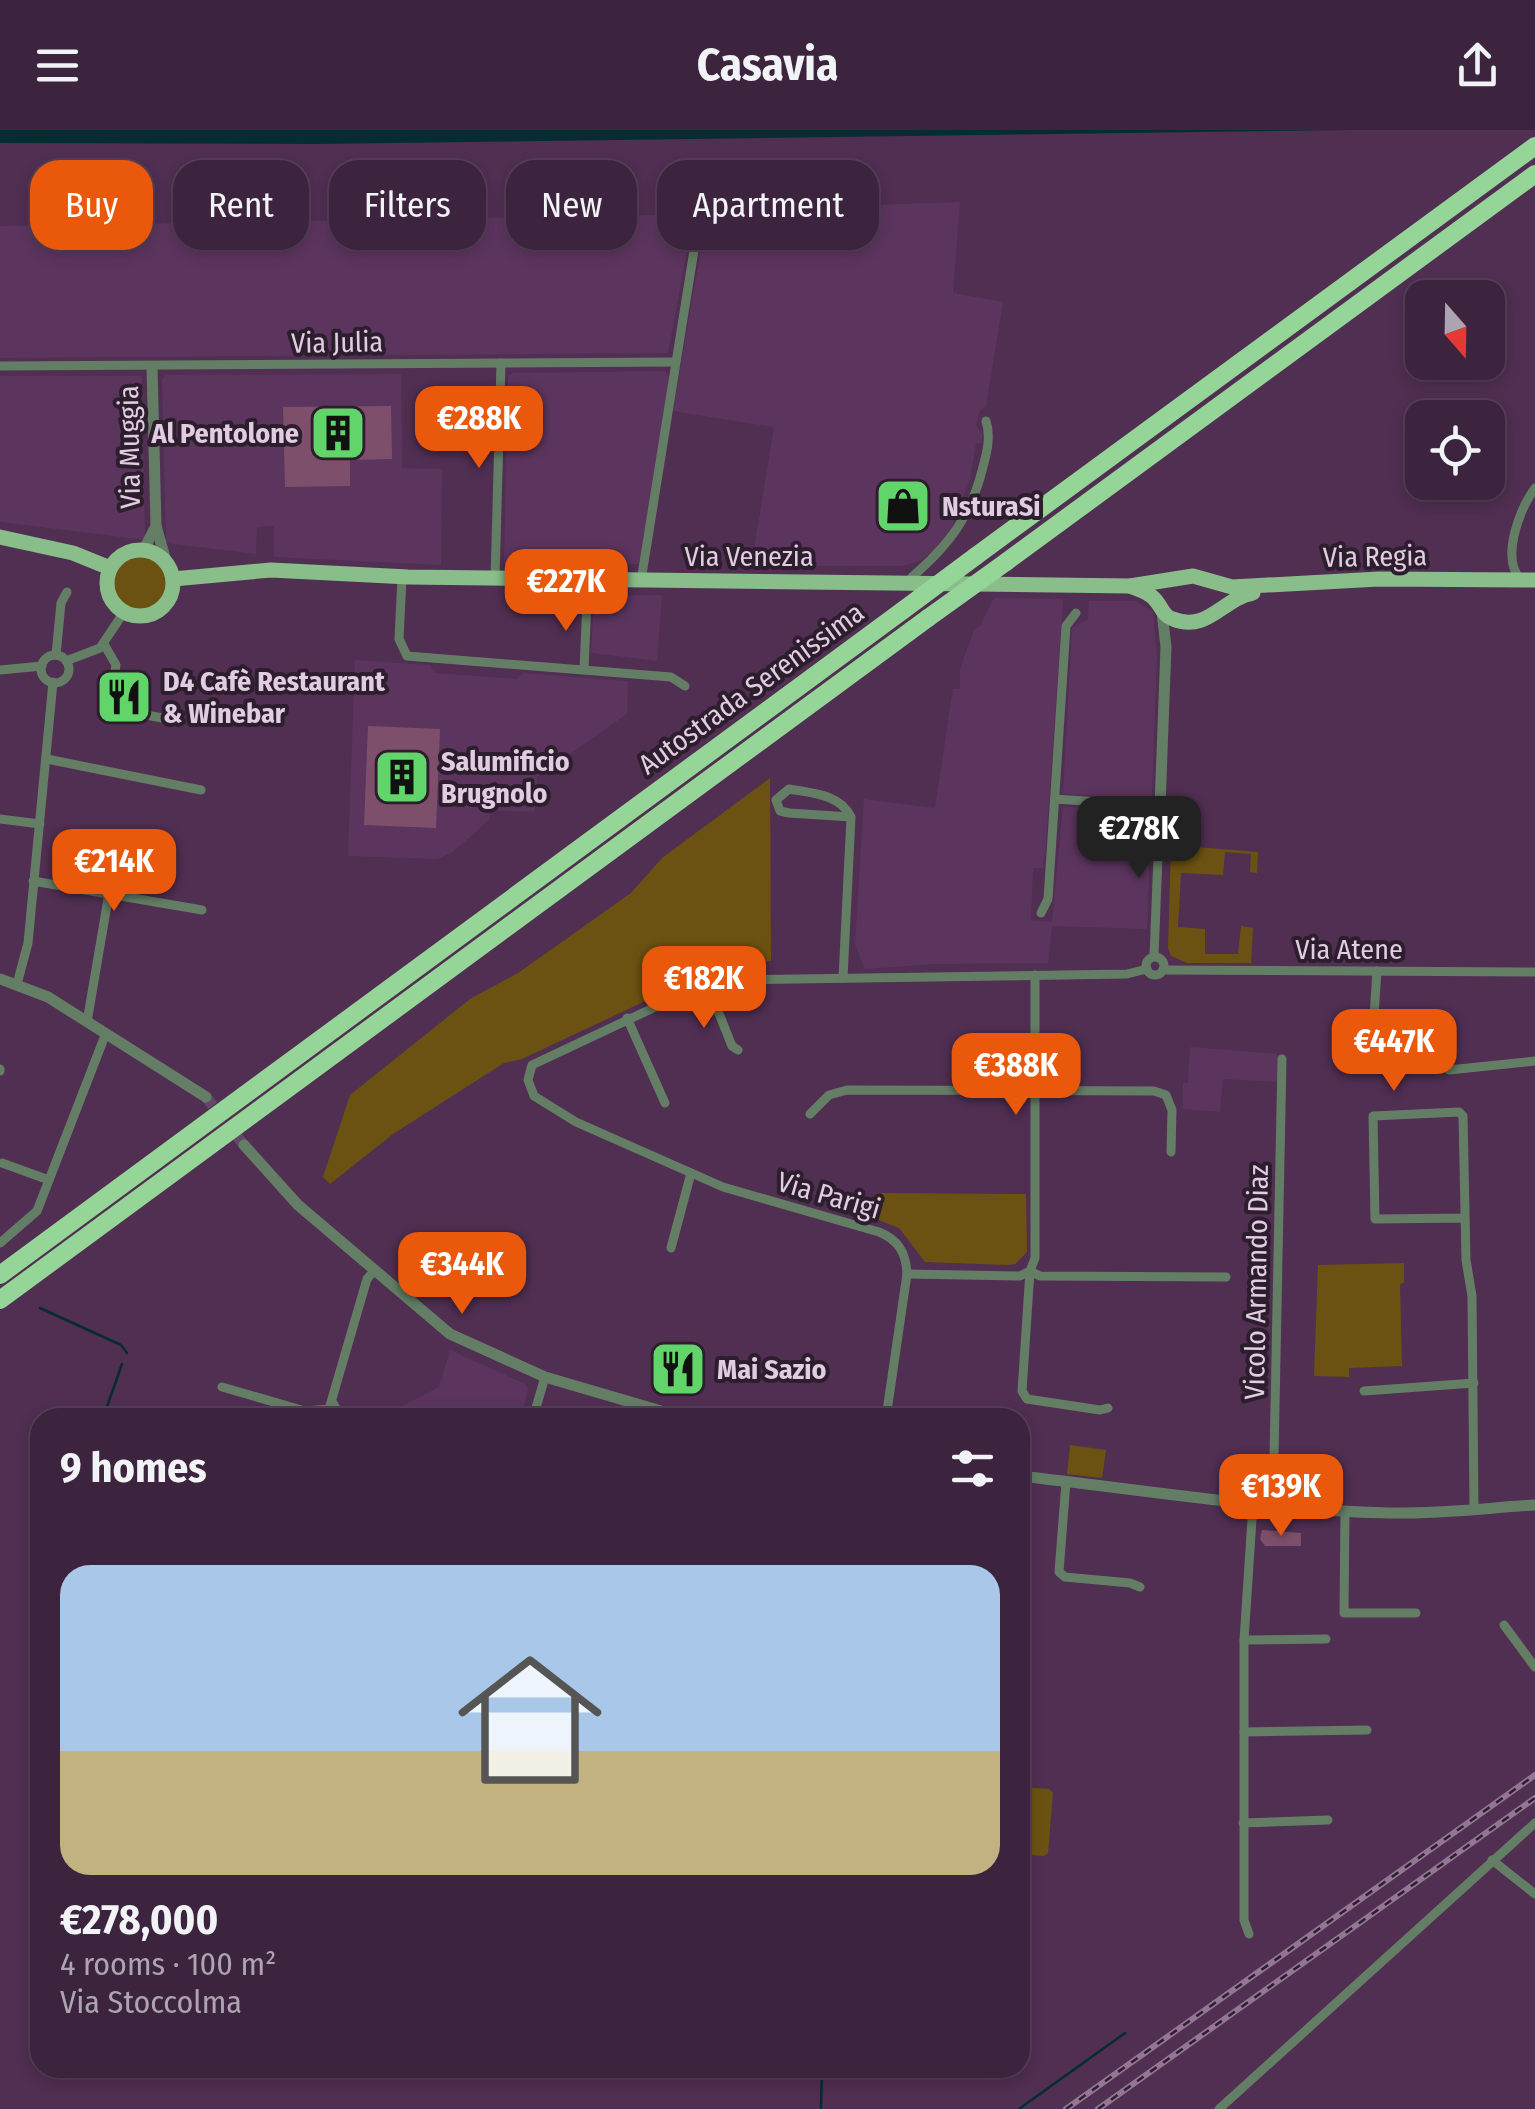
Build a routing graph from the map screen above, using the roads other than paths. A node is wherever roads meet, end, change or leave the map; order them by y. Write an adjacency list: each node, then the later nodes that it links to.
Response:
1 (1535, 146): 86 (highway, Autostrada Serenissima, bridge)
2 (1535, 174): 88 (highway, Autostrada Serenissima, bridge)
3 (694, 250): 4 (street)
4 (675, 362): 5 (street, Via Julia); 19 (street)
5 (501, 363): 7 (street, Via Julia); 17 (street)
6 (0, 366): 7 (street, Via Julia)
7 (152, 367): 10 (street, Via Muggia)
8 (986, 421): 21 (street)
9 (1535, 488): 23 (street)
10 (156, 526): 12 (street, Via Muggia); 13 (street, Via Muggia)
11 (0, 538): 14 (main road)
12 (144, 549): 13 (main road); 14 (main road)
13 (166, 561): 16 (main road)
14 (110, 568): 29 (main road)
15 (402, 577): 16 (main road, Via Venezia); 17 (main road, Via Venezia); 36 (street)
16 (174, 579): 29 (main road)
17 (495, 579): 19 (main road, Via Venezia)
18 (1170, 579): 20 (main road, Via Regia); 24 (main road, Via Regia); 28 (main road)
19 (640, 581): 21 (main road, Via Venezia)
20 (1217, 581): 23 (main road, Via Regia); 27 (main road)
21 (912, 582): 22 (main road, Via Venezia)
22 (1036, 583): 24 (main road, Via Regia)
23 (1530, 583): 27 (main road, Via Regia)
24 (1130, 586): 28 (main road, Via Regia)
25 (67, 592): 34 (street)
26 (586, 602): 36 (street)
27 (1223, 606): 31 (main road, Via Regia)
28 (1160, 607): 31 (main road, Via Regia); 33 (street)
29 (124, 612): 32 (street)
30 (1076, 613): 43 (street)
31 (1190, 622): 33 (street)
32 (104, 644): 34 (street); 40 (street)
33 (1166, 647): 44 (street)
34 (61, 658): 35 (street); 38 (street)
35 (42, 666): 37 (street); 38 (street)
36 (584, 669): 39 (street)
37 (0, 670)
38 (53, 682): 41 (street)
39 (685, 686)
40 (173, 720)
41 (48, 759): 42 (street); 47 (street)
42 (201, 790)
43 (1055, 799): 44 (street); 51 (street)
44 (1160, 806): 52 (street)
45 (851, 817): 45 (street); 58 (street)
46 (0, 820): 47 (street)
47 (40, 824): 48 (street)
48 (33, 881): 49 (street); 60 (street)
49 (110, 893): 50 (street); 64 (street)
50 (202, 910)
51 (1041, 913)
52 (1154, 956): 53 (street); 54 (street)
53 (1146, 969): 54 (street, Via Atene); 57 (street, Via Atene)
54 (1164, 970): 55 (street, Via Atene)
55 (1378, 971): 56 (street, Via Atene); 62 (street)
56 (1535, 972)
57 (1035, 975): 58 (street, Via Atene); 71 (street)
58 (843, 978): 61 (street, Via Atene)
59 (0, 979): 60 (street)
60 (18, 984): 64 (street)
61 (708, 986): 63 (street, Via Atene); 66 (street)
62 (1374, 1016)
63 (628, 1018): 70 (street, Via Atene); 73 (street)
64 (87, 1022): 65 (street)
65 (106, 1033): 72 (street); 79 (street)
66 (738, 1050)
67 (1282, 1059): 105 (street, Vicolo Armando Diaz)
68 (1535, 1061): 69 (street)
69 (1449, 1070)
70 (528, 1080): 78 (street, Via Parigi)
71 (1035, 1091): 74 (street); 76 (street); 84 (street)
72 (206, 1097)
73 (665, 1103)
74 (810, 1114)
75 (244, 1145): 83 (street)
76 (1171, 1152)
77 (2, 1163): 79 (street)
78 (691, 1174): 82 (street); 85 (street, Via Parigi)
79 (49, 1180): 81 (street)
80 (1464, 1218): 80 (street); 90 (street)
81 (0, 1243)
82 (671, 1248)
83 (374, 1271): 89 (street); 93 (street)
84 (1030, 1271): 85 (street); 87 (street); 100 (street)
85 (907, 1274): 99 (street)
86 (0, 1275)
87 (1226, 1276)
88 (0, 1300)
89 (544, 1377): 97 (street); 98 (street)
90 (1474, 1383): 92 (street); 106 (street)
91 (222, 1387): 94 (street)
92 (1364, 1391)
93 (332, 1403): 95 (street); 96 (street)
94 (297, 1408)
95 (328, 1408)
96 (335, 1408)
97 (536, 1408)
98 (650, 1408)
99 (887, 1408)
100 (1108, 1408)
101 (1030, 1477): 102 (street)
102 (1066, 1482): 103 (street); 108 (street)
103 (1253, 1504): 105 (street); 112 (street)
104 (1535, 1505): 106 (street)
105 (1272, 1506): 107 (street)
106 (1474, 1509): 107 (street)
107 (1345, 1512): 109 (street)
108 (1140, 1587)
109 (1416, 1613)
110 (1504, 1625): 113 (street)
111 (1326, 1639): 112 (street)
112 (1244, 1640): 115 (street)
113 (1535, 1668)
114 (1367, 1730): 115 (street)
115 (1244, 1732): 117 (street)
116 (1328, 1820): 117 (street)
117 (1243, 1823): 121 (street)
118 (1535, 1823): 119 (street)
119 (1492, 1860): 120 (street); 122 (street)
120 (1535, 1894)
121 (1249, 1934)
122 (1219, 2109)

